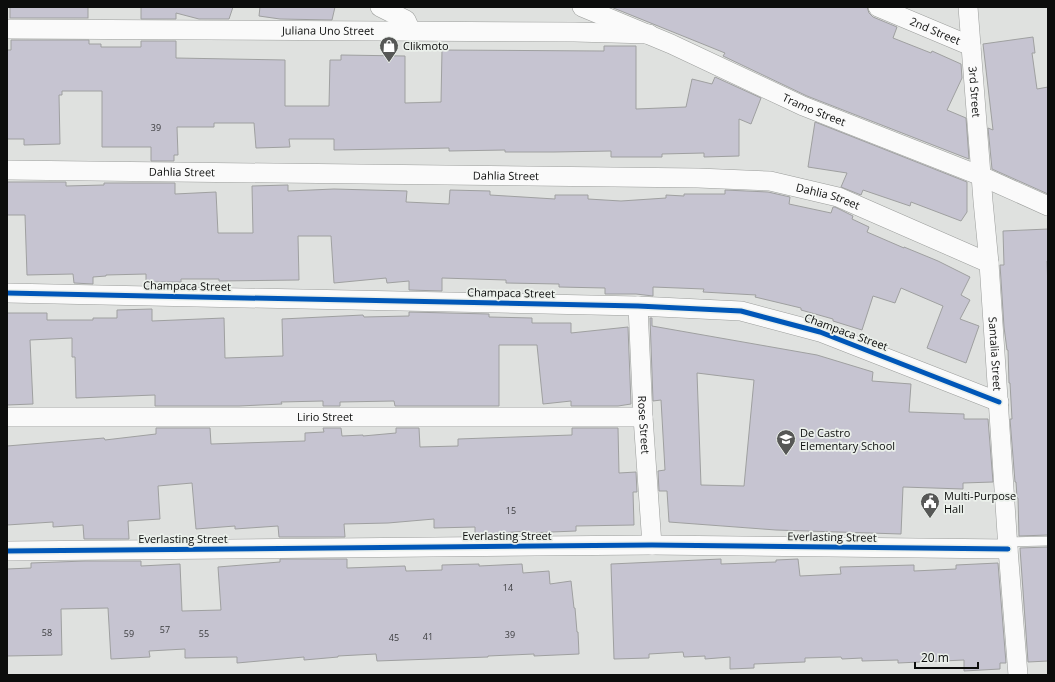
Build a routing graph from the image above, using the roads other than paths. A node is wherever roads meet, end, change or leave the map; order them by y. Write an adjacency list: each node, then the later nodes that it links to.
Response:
1 (380, 7): 6 (street)
2 (582, 7): 7 (street, Tramo Street)
3 (878, 7): 8 (street, 2nd Street)
4 (968, 7): 8 (street, 3rd Street)
5 (7, 29): 6 (street, Juliana Uno Street)
6 (411, 31): 7 (street, Juliana Uno Street)
7 (650, 34): 10 (street, Tramo Street)
8 (971, 46): 10 (street, 3rd Street)
9 (7, 170): 12 (street, Dahlia Street)
10 (981, 176): 11 (street, Tramo Street); 12 (street, Santalia Street)
11 (1048, 206)
12 (990, 263): 15 (street, Santalia Street)
13 (7, 293): 14 (street, Champaca Street)
14 (638, 306): 15 (street, Champaca Street); 17 (street, Rose Street)
15 (999, 402): 20 (street, Santalia Street)
16 (7, 417): 17 (street, Lirio Street)
17 (643, 417): 19 (street, Rose Street)
18 (1048, 540): 20 (lane)
19 (652, 544): 20 (street, Everlasting Street); 21 (street, Everlasting Street)
20 (1008, 545): 22 (street, Santalia Street)
21 (7, 551)
22 (1018, 675)

